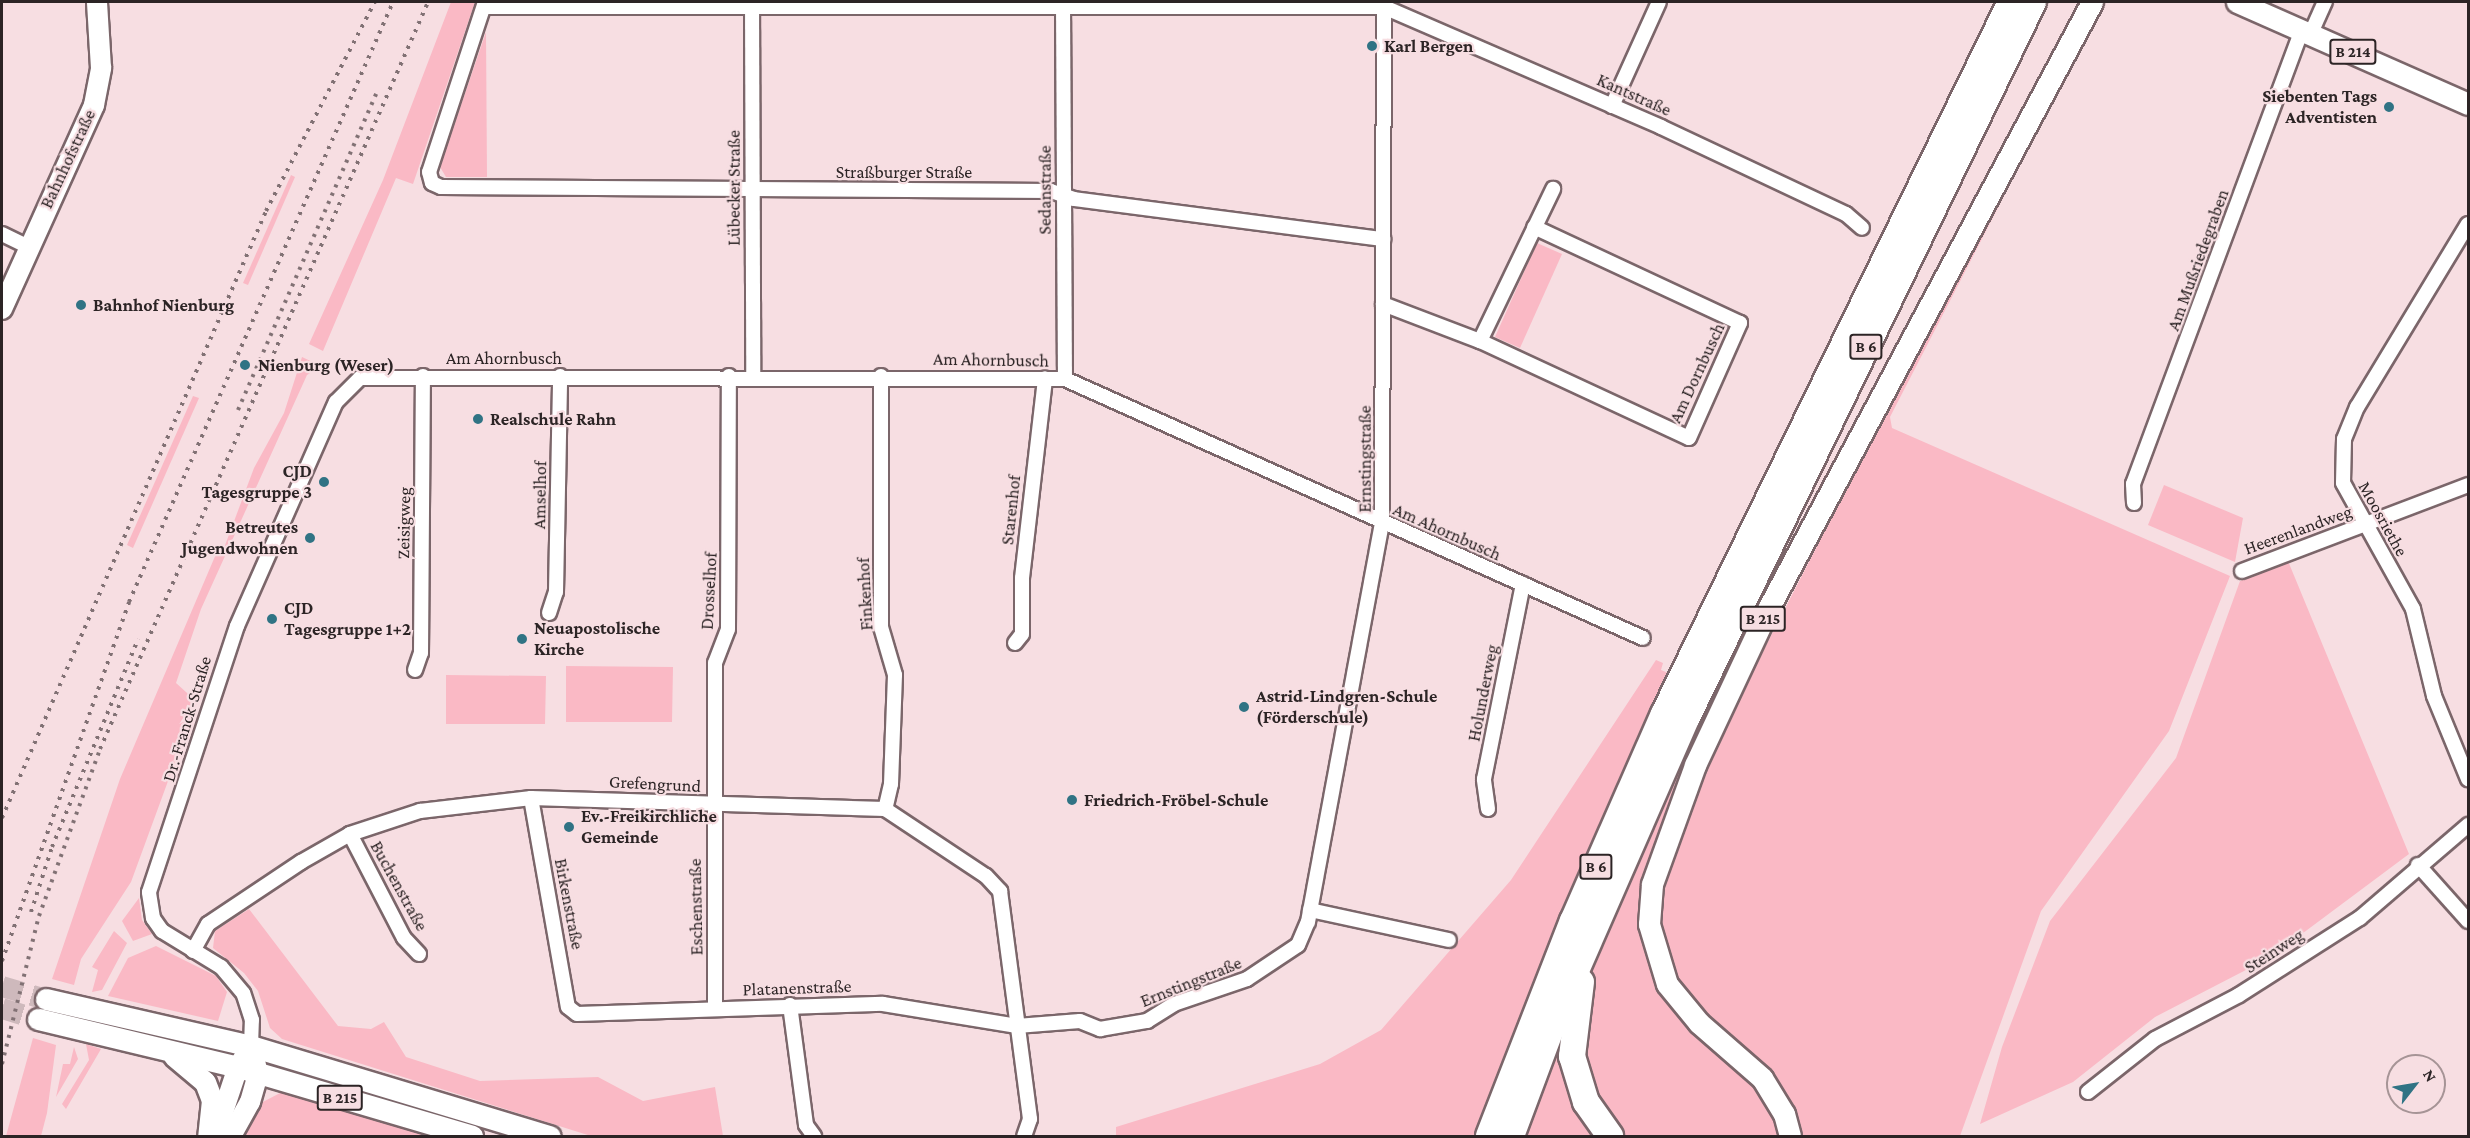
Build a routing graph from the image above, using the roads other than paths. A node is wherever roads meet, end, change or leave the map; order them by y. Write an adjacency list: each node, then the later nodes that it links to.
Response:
1 (97, 2): 23 (main road, Bahnhofstraße)
2 (1659, 2): 14 (street)
3 (2011, 2): 65 (highway, B 6)
4 (2033, 2): 56 (highway, B 6)
5 (2092, 2): 80 (main road, B 215)
6 (2237, 2): 12 (main road, B 214)
7 (2325, 2): 12 (street, Am Mußriedegraben)
8 (1063, 3): 10 (street); 11 (street); 17 (street, Sedanstraße)
9 (485, 4): 11 (street); 15 (street, Straßburger Straße)
10 (1384, 4): 14 (street, Kantstraße); 22 (street, Ernstingstraße)
11 (752, 6): 15 (street, Lübecker Straße)
12 (2307, 32): 13 (main road, B 214); 36 (street, Am Mußriedegraben)
13 (2469, 104)
14 (1612, 106): 20 (street, Kantstraße)
15 (751, 189): 17 (street, Straßburger Straße); 27 (street, Lübecker Straße)
16 (1553, 189): 19 (street)
17 (1063, 195): 22 (street, Straßburger Straße); 33 (street, Sedanstraße)
18 (2469, 224): 38 (street, Moosriethe)
19 (1534, 227): 26 (street); 26 (street, Am Dornbusch)
20 (1862, 228)
21 (2, 234): 23 (street)
22 (1383, 239): 24 (street, Ernstingstraße)
23 (27, 246): 25 (main road, Bahnhofstraße)
24 (1383, 304): 26 (street, Am Dornbusch); 37 (street, Ernstingstraße)
25 (2, 309)
26 (1480, 341)
27 (753, 375): 30 (street, Am Ahornbusch); 31 (street, Am Ahornbusch)
28 (423, 376): 29 (street, Am Ahornbusch); 34 (street, Am Ahornbusch); 44 (street, Zeisigweg)
29 (560, 376): 30 (street, Am Ahornbusch); 41 (street, Amselhof)
30 (729, 376): 47 (street, Drosselhof)
31 (881, 376): 32 (street, Am Ahornbusch); 48 (street, Finkenhof)
32 (1045, 378): 33 (street, Am Ahornbusch); 43 (street, Starenhof)
33 (1065, 379): 37 (street, Am Ahornbusch)
34 (355, 380): 57 (street, Dr.-Franck-Straße)
35 (2469, 485): 38 (street, Heerenlandweg)
36 (2134, 503)
37 (1383, 522): 40 (street, Am Ahornbusch); 53 (street, Ernstingstraße)
38 (2364, 525): 39 (street, Heerenlandweg); 45 (street, Moosriethe)
39 (2242, 571)
40 (1522, 585): 42 (street, Am Ahornbusch); 49 (street, Holunderweg)
41 (549, 613)
42 (1643, 638)
43 (1014, 643)
44 (415, 670)
45 (2469, 779)
46 (531, 798): 47 (street, Grefengrund); 51 (street, Grefengrund); 61 (street, Birkenstraße)
47 (713, 805): 48 (street, Grefengrund); 60 (street, Eschenstraße)
48 (885, 809): 62 (street)
49 (1488, 809)
50 (2469, 825): 52 (street, Steinweg)
51 (350, 834): 57 (street, Grefengrund); 58 (street, Buchenstraße)
52 (2418, 865): 54 (street); 68 (street, Steinweg)
53 (1310, 910): 55 (street); 62 (street, Ernstingstraße)
54 (2469, 921)
55 (1449, 940)
56 (1588, 943): 78 (highway, B 6); 79 (highway)
57 (193, 951): 63 (street, Dr.-Franck-Straße)
58 (418, 954)
59 (790, 1005): 60 (street, Platanenstraße); 62 (street, Platanenstraße); 74 (street)
60 (715, 1009): 61 (street, Platanenstraße)
61 (577, 1014)
62 (1017, 1026): 75 (street)
63 (251, 1046): 64 (main road, B 215); 66 (main road); 67 (main road); 73 (main road, B 215)
64 (169, 1052): 66 (main road, B 215); 69 (main road)
65 (1520, 1054): 76 (highway); 77 (highway, B 6)
66 (237, 1067): 67 (main road, B 215); 70 (main road)
67 (258, 1074): 71 (main road); 72 (main road, B 215)
68 (2088, 1092)
69 (208, 1137)
70 (215, 1137)
71 (231, 1137)
72 (472, 1137)
73 (550, 1137)
74 (814, 1137)
75 (1024, 1137)
76 (1476, 1137)
77 (1489, 1137)
78 (1511, 1137)
79 (1610, 1137)
80 (1790, 1137)

